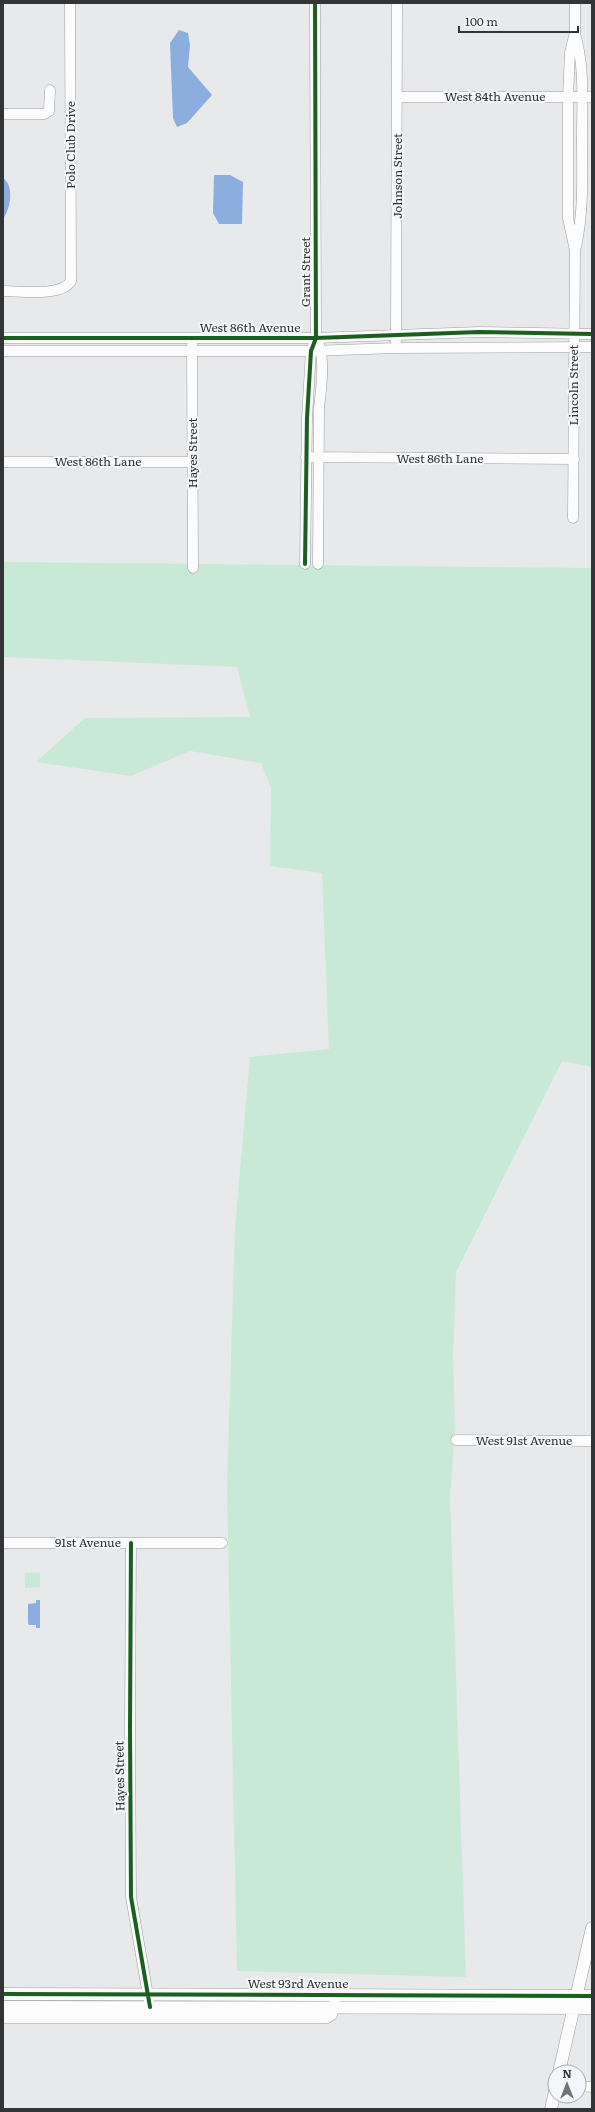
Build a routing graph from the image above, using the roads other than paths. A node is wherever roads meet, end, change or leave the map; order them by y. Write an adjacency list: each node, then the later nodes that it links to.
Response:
1 (70, 3): 12 (street, Polo Club Drive)
2 (315, 3): 18 (street, Grant Street)
3 (397, 3): 7 (street, Johnson Street)
4 (575, 3): 5 (street, Lincoln Street)
5 (575, 32): 8 (street, Lincoln Street); 9 (street, Lincoln Street)
6 (50, 90): 10 (street)
7 (398, 97): 8 (street, West 84th Avenue); 15 (street, Johnson Street)
8 (568, 97): 9 (street, West 84th Avenue); 11 (street, Lincoln Street)
9 (587, 97): 11 (street, Lincoln Street)
10 (3, 114)
11 (575, 251): 13 (street, Lincoln Street)
12 (3, 292)
13 (574, 333): 14 (street, West 86th Avenue); 15 (street, West 86th Avenue); 19 (street, Lincoln Street)
14 (592, 334)
15 (396, 336): 18 (street, West 86th Avenue); 21 (street, Johnson Street)
16 (3, 338): 17 (street, West 86th Avenue)
17 (192, 338): 18 (street, West 86th Avenue); 23 (street, Hayes Street)
18 (316, 338): 24 (street, Grant Street)
19 (574, 347): 20 (street, West 86th Avenue); 21 (street, West 86th Avenue); 27 (street, Lincoln Street)
20 (592, 347)
21 (396, 348): 24 (street, West 86th Avenue)
22 (3, 350): 23 (street, West 86th Avenue)
23 (192, 350): 24 (street, West 86th Avenue); 29 (street, Hayes Street)
24 (316, 351): 25 (street, Grant Street); 26 (street, Grant Street)
25 (306, 457): 26 (street, West 86th Lane); 31 (street, Grant Street)
26 (319, 458): 27 (street, West 86th Lane); 32 (street, Grant Street)
27 (574, 459): 30 (street, Lincoln Street)
28 (3, 462): 29 (street, West 86th Lane)
29 (193, 462): 33 (street, Hayes Street)
30 (573, 518)
31 (305, 564)
32 (318, 564)
33 (193, 568)
34 (456, 1440): 35 (street, West 91st Avenue)
35 (592, 1441)
36 (131, 1543): 37 (street, 91st Avenue); 38 (street, 91st Avenue); 41 (street, Hayes Street)
37 (222, 1543)
38 (3, 1544)
39 (592, 1928): 43 (street)
40 (3, 1994): 41 (street, West 93rd Avenue)
41 (148, 1994): 42 (street, West 93rd Avenue); 46 (street, Hayes Street)
42 (335, 1994): 43 (street, West 93rd Avenue); 47 (street)
43 (577, 1996): 44 (street, West 93rd Avenue); 48 (street)
44 (592, 1996)
45 (3, 2007): 46 (street, West 93rd Avenue)
46 (150, 2007): 47 (street, West 93rd Avenue)
47 (334, 2008): 48 (street, West 93rd Avenue); 50 (street)
48 (574, 2008): 49 (street, West 93rd Avenue); 51 (street)
49 (592, 2008)
50 (3, 2018)
51 (561, 2064)

